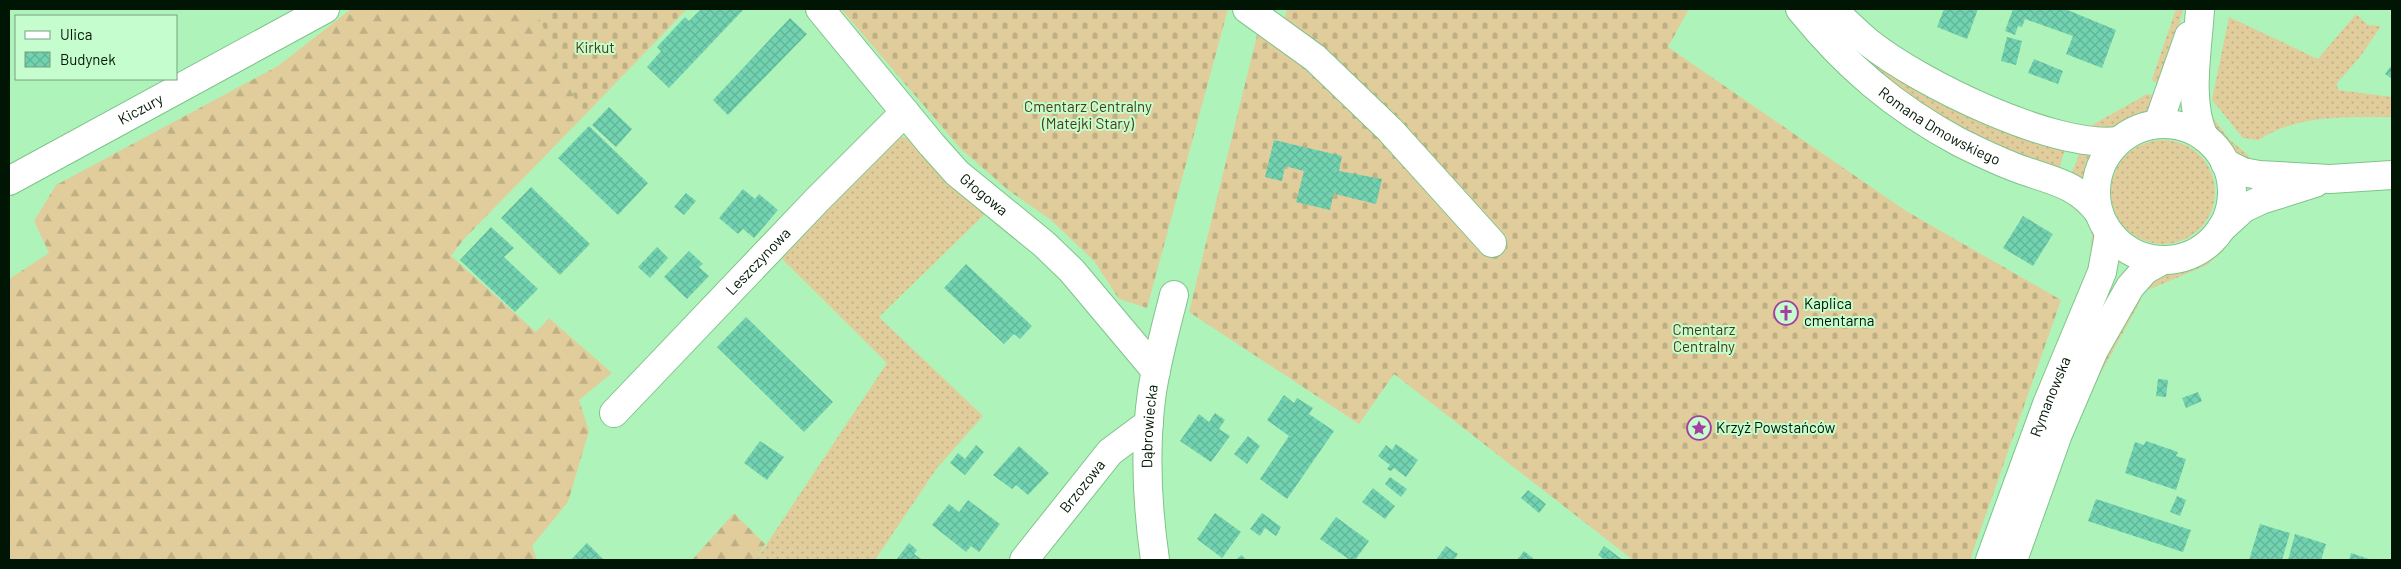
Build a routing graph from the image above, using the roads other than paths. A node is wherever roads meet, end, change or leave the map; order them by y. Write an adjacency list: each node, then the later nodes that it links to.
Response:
1 (325, 9): 14 (street, Kiczury)
2 (820, 9): 7 (street, Głogowa)
3 (1247, 9): 17 (street)
4 (1800, 9): 15 (street, Romana Dmowskiego)
5 (1832, 9): 10 (street, Romana Dmowskiego)
6 (2199, 9): 8 (street); 9 (street)
7 (904, 112): 20 (street, Głogowa); 21 (street, Leszczynowa)
8 (2158, 124): 9 (street); 10 (street)
9 (2204, 137): 11 (street)
10 (2118, 141): 15 (street)
11 (2225, 163): 13 (street); 16 (street)
12 (2392, 175): 13 (street)
13 (2330, 179): 16 (street)
14 (9, 181)
15 (2104, 223): 18 (street); 25 (street, Rymanowska)
16 (2221, 229): 18 (street)
17 (1492, 243)
18 (2163, 260): 26 (street, Rymanowska)
19 (1174, 294): 20 (street, Dąbrowiecka)
20 (1156, 371): 22 (street, Dąbrowiecka)
21 (614, 413)
22 (1149, 423): 23 (street, Brzozowa); 24 (street, Dąbrowiecka)
23 (1024, 560)
24 (1155, 560)
25 (1990, 560)
26 (2013, 560)

